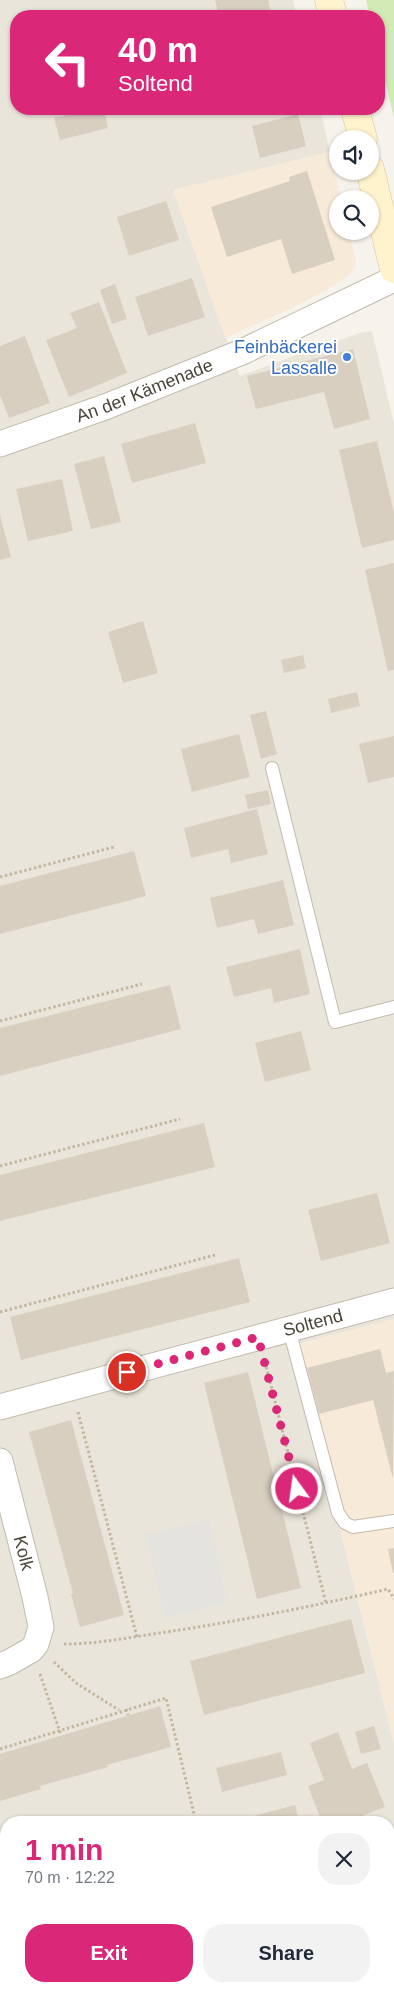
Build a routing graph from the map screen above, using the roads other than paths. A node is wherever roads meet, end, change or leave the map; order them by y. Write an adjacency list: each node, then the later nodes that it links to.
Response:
1 (357, 115): 2 (main road)
2 (361, 130)
3 (373, 180): 4 (main road)
4 (394, 268)
5 (394, 279): 6 (street, An der Kämenade)
6 (0, 444)
7 (272, 768): 8 (lane)
8 (394, 1007)
9 (394, 1301): 10 (street, Soltend)
10 (289, 1329): 11 (street, Soltend); 13 (lane)
11 (0, 1407)
12 (0, 1460): 14 (street, Kolk)
13 (394, 1521)
14 (0, 1666)

